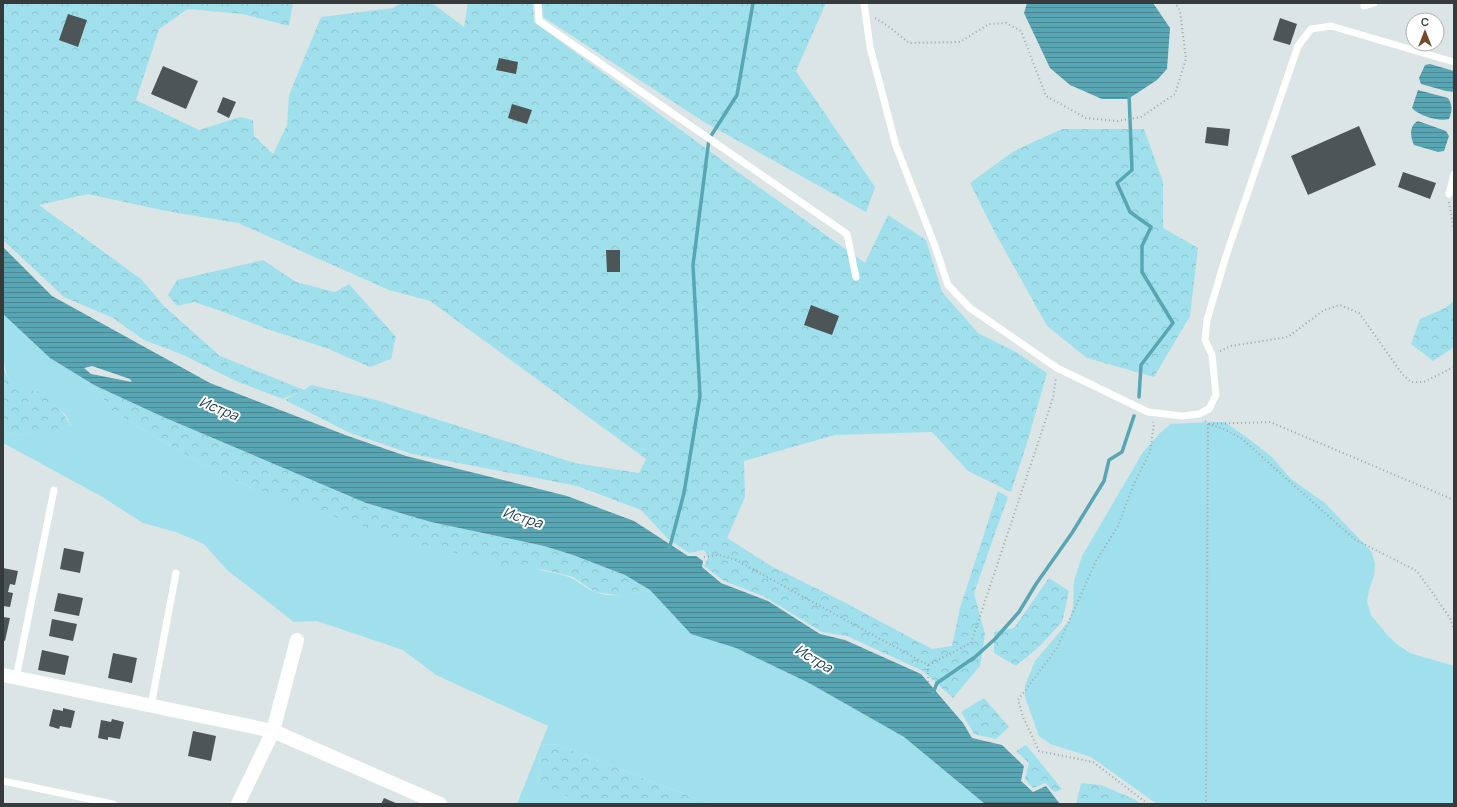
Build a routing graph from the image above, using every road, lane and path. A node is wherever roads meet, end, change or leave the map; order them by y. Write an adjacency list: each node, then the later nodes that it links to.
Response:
1 (538, 3): 11 (lane)
2 (864, 3): 6 (lane)
3 (1175, 3): 6 (path)
4 (1364, 3): 5 (lane)
5 (1374, 3)
6 (865, 12): 13 (lane)
7 (1454, 62): 12 (lane)
8 (1454, 174): 9 (lane)
9 (1448, 194): 10 (path)
10 (1454, 230)
11 (856, 277)
12 (1212, 355): 14 (path); 16 (lane)
13 (1057, 368): 15 (lane); 24 (path)
14 (1454, 368)
15 (1148, 412): 16 (lane); 33 (path)
16 (1199, 414): 17 (path)
17 (1208, 424): 19 (path); 22 (path); 34 (path)
18 (54, 490): 25 (lane)
19 (1454, 500)
20 (704, 558): 24 (path)
21 (176, 573): 27 (lane)
22 (1454, 630)
23 (297, 640): 28 (street)
24 (928, 665): 26 (path)
25 (10, 677): 27 (street)
26 (928, 682)
27 (151, 706): 28 (street)
28 (273, 731): 31 (street); 32 (street)
29 (3, 781): 30 (lane)
30 (113, 804)
31 (238, 804)
32 (440, 804)
33 (1148, 804)
34 (1206, 804)

